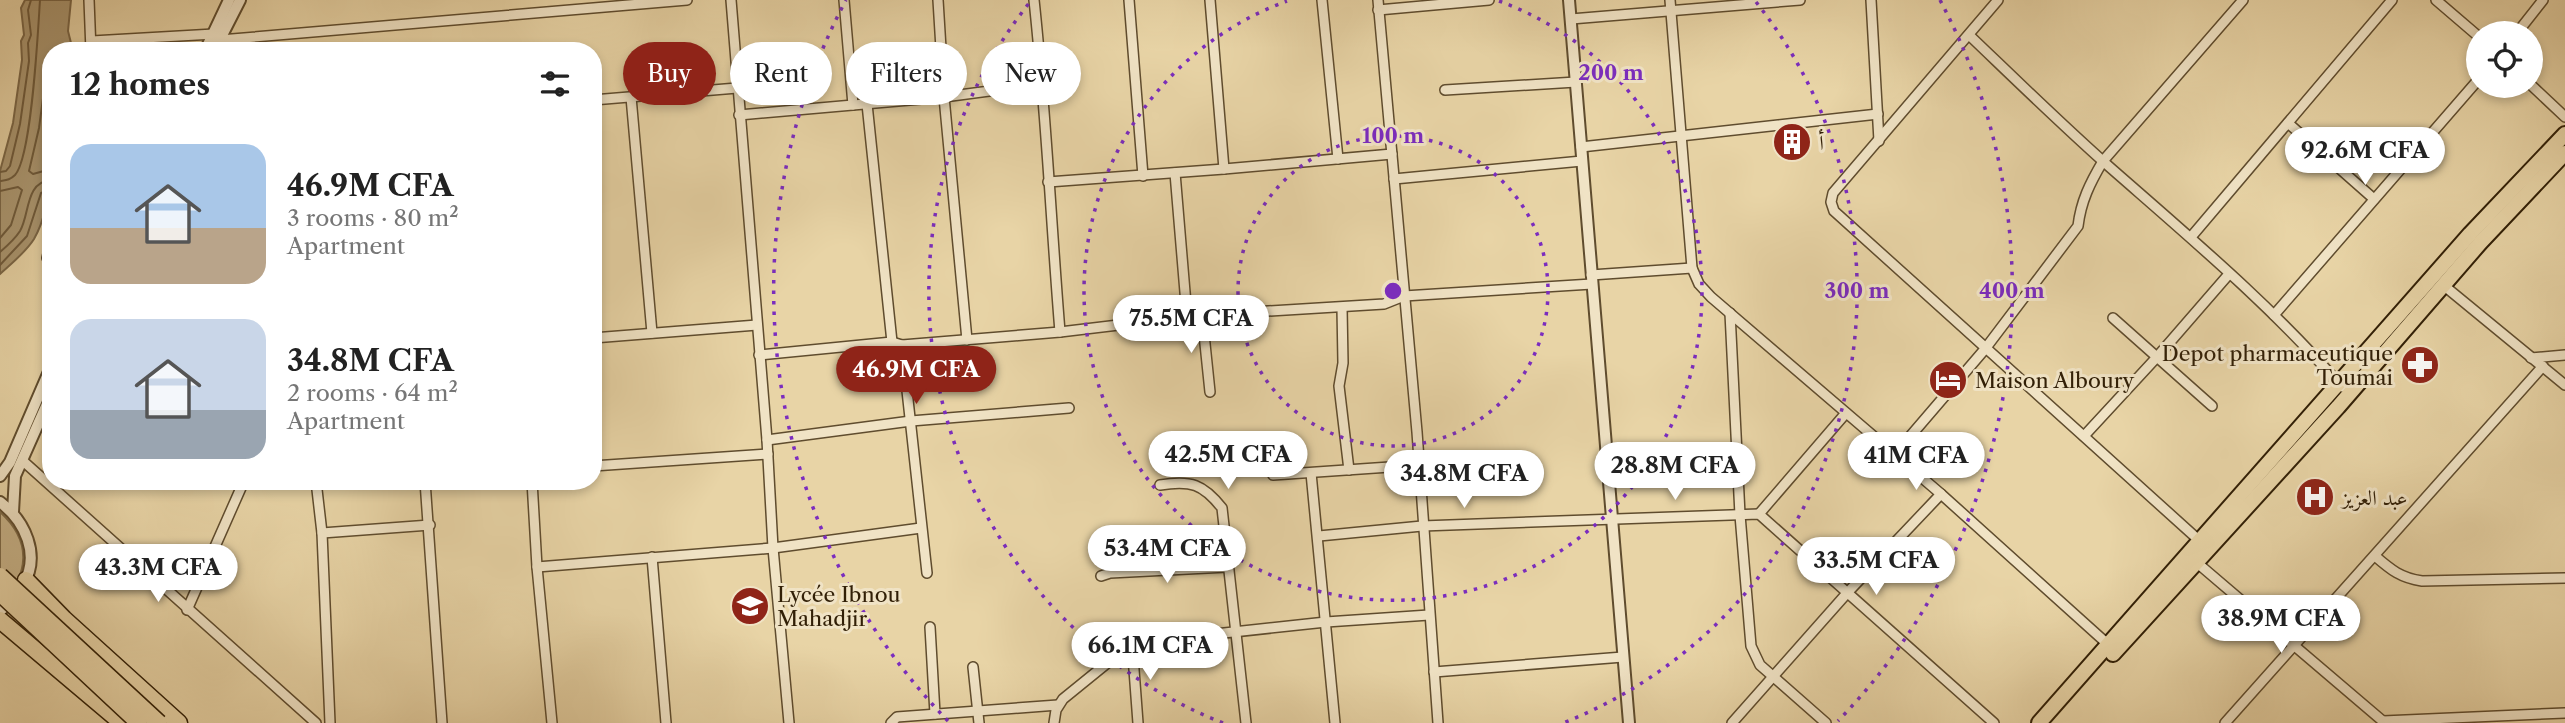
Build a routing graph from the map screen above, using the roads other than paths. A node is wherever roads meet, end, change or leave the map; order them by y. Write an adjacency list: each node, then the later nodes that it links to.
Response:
1 (89, 0): 29 (street)
2 (229, 0): 28 (street)
3 (240, 0): 28 (street)
4 (687, 0): 28 (street)
5 (731, 0): 33 (street)
6 (844, 0): 34 (street)
7 (938, 0): 35 (street)
8 (1034, 0): 36 (street)
9 (1129, 0): 64 (street)
10 (1210, 0): 62 (street)
11 (1322, 0): 59 (street)
12 (1489, 0): 22 (street)
13 (1569, 0): 24 (street)
14 (1670, 0): 23 (street)
15 (1800, 0): 23 (street)
16 (1871, 0): 49 (street)
17 (1998, 0): 27 (street)
18 (2243, 0): 61 (street)
19 (2392, 0): 52 (street)
20 (2436, 0): 26 (street)
21 (2543, 0): 25 (street)
22 (1378, 5): 57 (street)
23 (1671, 10): 24 (street); 54 (street)
24 (1571, 19): 37 (street)
25 (2526, 21)
26 (2466, 26)
27 (1969, 35): 55 (street); 61 (street)
28 (217, 37): 30 (street); 31 (street); 32 (street)
29 (91, 42)
30 (147, 42)
31 (213, 42)
32 (216, 42)
33 (734, 42)
34 (848, 42)
35 (941, 42)
36 (1038, 42)
37 (1576, 82): 38 (street); 56 (street)
38 (1445, 90)
39 (2466, 94): 67 (street)
40 (2543, 96): 51 (street)
41 (623, 98): 42 (street)
42 (602, 99)
43 (632, 105): 82 (street)
44 (738, 105): 50 (street)
45 (853, 105): 50 (street)
46 (867, 105): 86 (street)
47 (945, 105): 85 (street)
48 (1044, 105): 66 (street)
49 (1878, 114): 54 (street); 55 (street)
50 (739, 115): 80 (street)
51 (2565, 117)
52 (2288, 123): 67 (street); 68 (street)
53 (2565, 134): 72 (main road)
54 (1681, 137): 56 (street); 69 (street)
55 (1879, 141): 87 (street)
56 (1581, 147): 60 (street)
57 (1392, 153): 59 (street); 65 (street)
58 (2565, 153): 72 (main road)
59 (1338, 159): 62 (street)
60 (1582, 161): 65 (street); 71 (street)
61 (2103, 161): 68 (street); 87 (street)
62 (1224, 169): 63 (street)
63 (1175, 173): 64 (street); 78 (street)
64 (1143, 176): 66 (street)
65 (1394, 179): 73 (street)
66 (1048, 181): 81 (street)
67 (2374, 200): 77 (street)
68 (2190, 237): 70 (street)
69 (1692, 268): 71 (street); 75 (street)
70 (2229, 274): 77 (street); 90 (street)
71 (1591, 280): 73 (street); 125 (street)
72 (2437, 281): 91 (street); 95 (main road)
73 (1404, 296): 74 (street); 108 (street)
74 (1342, 308): 76 (street); 109 (street)
75 (1730, 313): 99 (street); 124 (street)
76 (1202, 315): 78 (street); 96 (street)
77 (2274, 315): 95 (street)
78 (1187, 316): 81 (street)
79 (2113, 318): 90 (street)
80 (757, 325): 82 (street); 83 (street); 88 (street)
81 (1060, 332): 85 (street)
82 (652, 333): 84 (street)
83 (602, 337)
84 (602, 337)
85 (967, 340): 86 (street)
86 (897, 343): 88 (street); 101 (street)
87 (1985, 349): 102 (street); 105 (street)
88 (759, 355): 103 (street)
89 (2565, 355): 91 (street)
90 (2157, 357): 97 (street); 102 (street)
91 (2531, 358): 92 (street)
92 (2543, 366): 93 (street); 133 (street)
93 (2565, 385)
94 (42, 388): 112 (street)
95 (2344, 389): 131 (main road)
96 (1210, 391)
97 (2212, 406)
98 (1069, 408): 101 (street)
99 (1846, 413): 105 (street); 123 (street)
100 (42, 416): 106 (street)
101 (911, 421): 103 (street); 128 (street)
102 (2084, 436): 131 (street)
103 (767, 440): 104 (street)
104 (768, 454): 107 (street); 132 (street)
105 (1895, 454): 120 (street)
106 (23, 461): 113 (street); 122 (street)
107 (602, 465)
108 (1419, 465): 109 (street); 127 (street)
109 (1349, 470): 110 (street)
110 (1311, 473): 111 (street); 130 (street)
111 (1273, 475)
112 (0, 476)
113 (42, 478)
114 (1160, 485): 136 (street)
115 (55, 490): 145 (street)
116 (240, 490): 145 (street)
117 (317, 490): 129 (street)
118 (426, 490): 126 (street)
119 (533, 490): 137 (street)
120 (1941, 494): 143 (street); 154 (street)
121 (0, 502): 122 (street)
122 (13, 512): 142 (street)
123 (1759, 514): 124 (street); 143 (street)
124 (1740, 515): 125 (street); 158 (street)
125 (1612, 520): 127 (street); 155 (street)
126 (430, 525): 129 (street); 170 (street)
127 (1422, 526): 130 (street); 147 (street)
128 (921, 528): 132 (street); 138 (street)
129 (322, 533): 169 (street)
130 (1319, 537): 149 (street)
131 (2205, 545): 135 (main road)
132 (773, 548): 134 (street); 173 (street)
133 (2375, 556): 141 (street); 153 (street)
134 (652, 557): 137 (street); 172 (street)
135 (2193, 559): 153 (street); 154 (main road)
136 (1227, 566): 140 (street); 151 (street)
137 (537, 567): 171 (street)
138 (927, 573)
139 (0, 576): 166 (highway, bridge)
140 (1101, 576)
141 (2565, 578)
142 (26, 580): 146 (street); 167 (highway)
143 (1848, 592): 158 (street); 184 (street)
144 (0, 593): 165 (highway, bridge)
145 (187, 610): 168 (street)
146 (0, 611)
147 (1429, 615): 149 (street); 157 (street)
148 (0, 620): 164 (highway)
149 (1326, 622): 151 (street); 179 (street)
150 (930, 627): 162 (street)
151 (1236, 632): 152 (street); 178 (street)
152 (1132, 643): 159 (street); 177 (street)
153 (2294, 646): 163 (street); 187 (street)
154 (2112, 648): 185 (main road); 186 (main road)
155 (1623, 657): 157 (street); 181 (street)
156 (973, 667): 160 (street)
157 (1434, 672): 180 (street)
158 (1773, 676): 182 (street); 183 (street)
159 (1058, 705): 160 (street); 176 (street)
160 (978, 710): 162 (street); 175 (street)
161 (2565, 713): 163 (street)
162 (935, 714): 174 (street)
163 (2384, 722)
164 (122, 723)
165 (139, 723)
166 (159, 723)
167 (179, 723)
168 (316, 723)
169 (330, 723)
170 (442, 723)
171 (552, 723)
172 (666, 723)
173 (789, 723)
174 (891, 723)
175 (979, 723)
176 (1054, 723)
177 (1138, 723)
178 (1246, 723)
179 (1335, 723)
180 (1438, 723)
181 (1629, 723)
182 (1732, 723)
183 (1826, 723)
184 (1994, 723)
185 (2039, 723)
186 (2052, 723)
187 (2225, 723)

